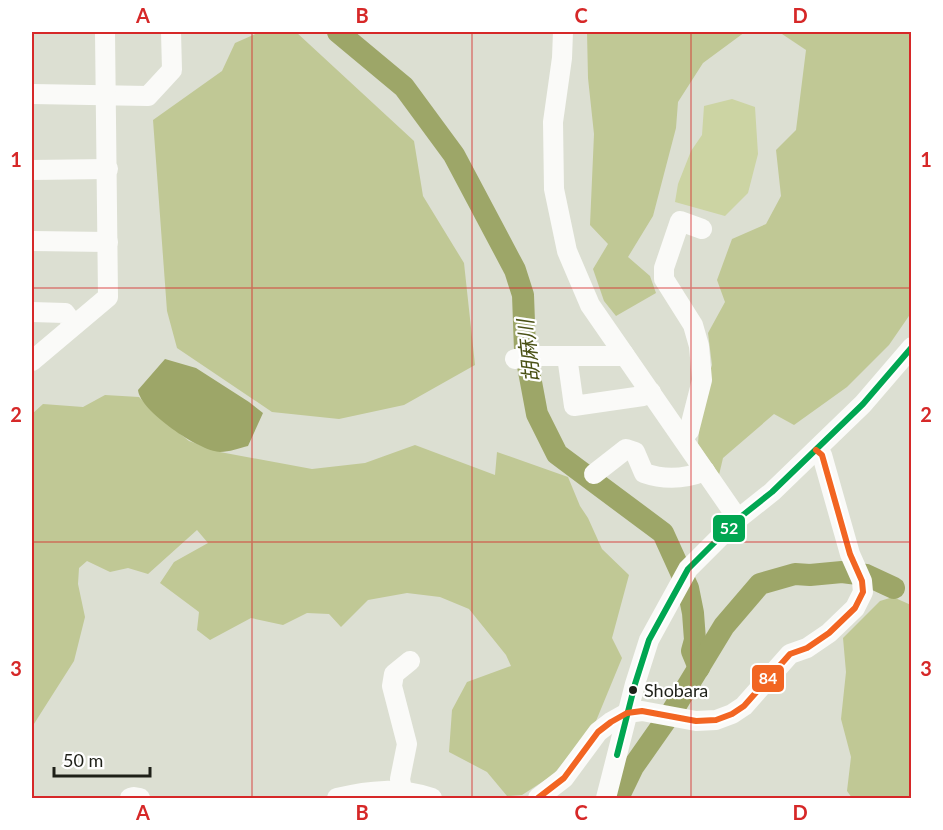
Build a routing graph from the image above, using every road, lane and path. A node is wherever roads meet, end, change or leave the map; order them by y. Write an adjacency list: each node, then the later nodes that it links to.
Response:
1 (105, 32): 5 (street)
2 (171, 32): 5 (street)
3 (563, 32): 13 (street)
4 (32, 94): 5 (street)
5 (105, 94): 6 (street)
6 (108, 169): 7 (street); 10 (street)
7 (32, 170)
8 (702, 229): 19 (street)
9 (32, 241): 10 (street)
10 (108, 242): 12 (street)
11 (32, 312): 12 (street)
12 (74, 325): 17 (street)
13 (624, 354): 15 (street); 18 (street)
14 (909, 354): 20 (street)
15 (567, 356): 16 (street); 18 (street)
16 (515, 359)
17 (32, 361)
18 (651, 392): 19 (street)
19 (681, 437): 21 (street)
20 (816, 450): 23 (street); 25 (street)
21 (705, 471): 22 (street); 23 (street)
22 (594, 474)
23 (738, 519): 25 (street)
24 (410, 661): 26 (street)
25 (627, 713): 30 (street); 31 (street)
26 (419, 795): 29 (street)
27 (130, 798): 28 (street)
28 (140, 798)
29 (337, 798)
30 (538, 798)
31 (606, 798)

